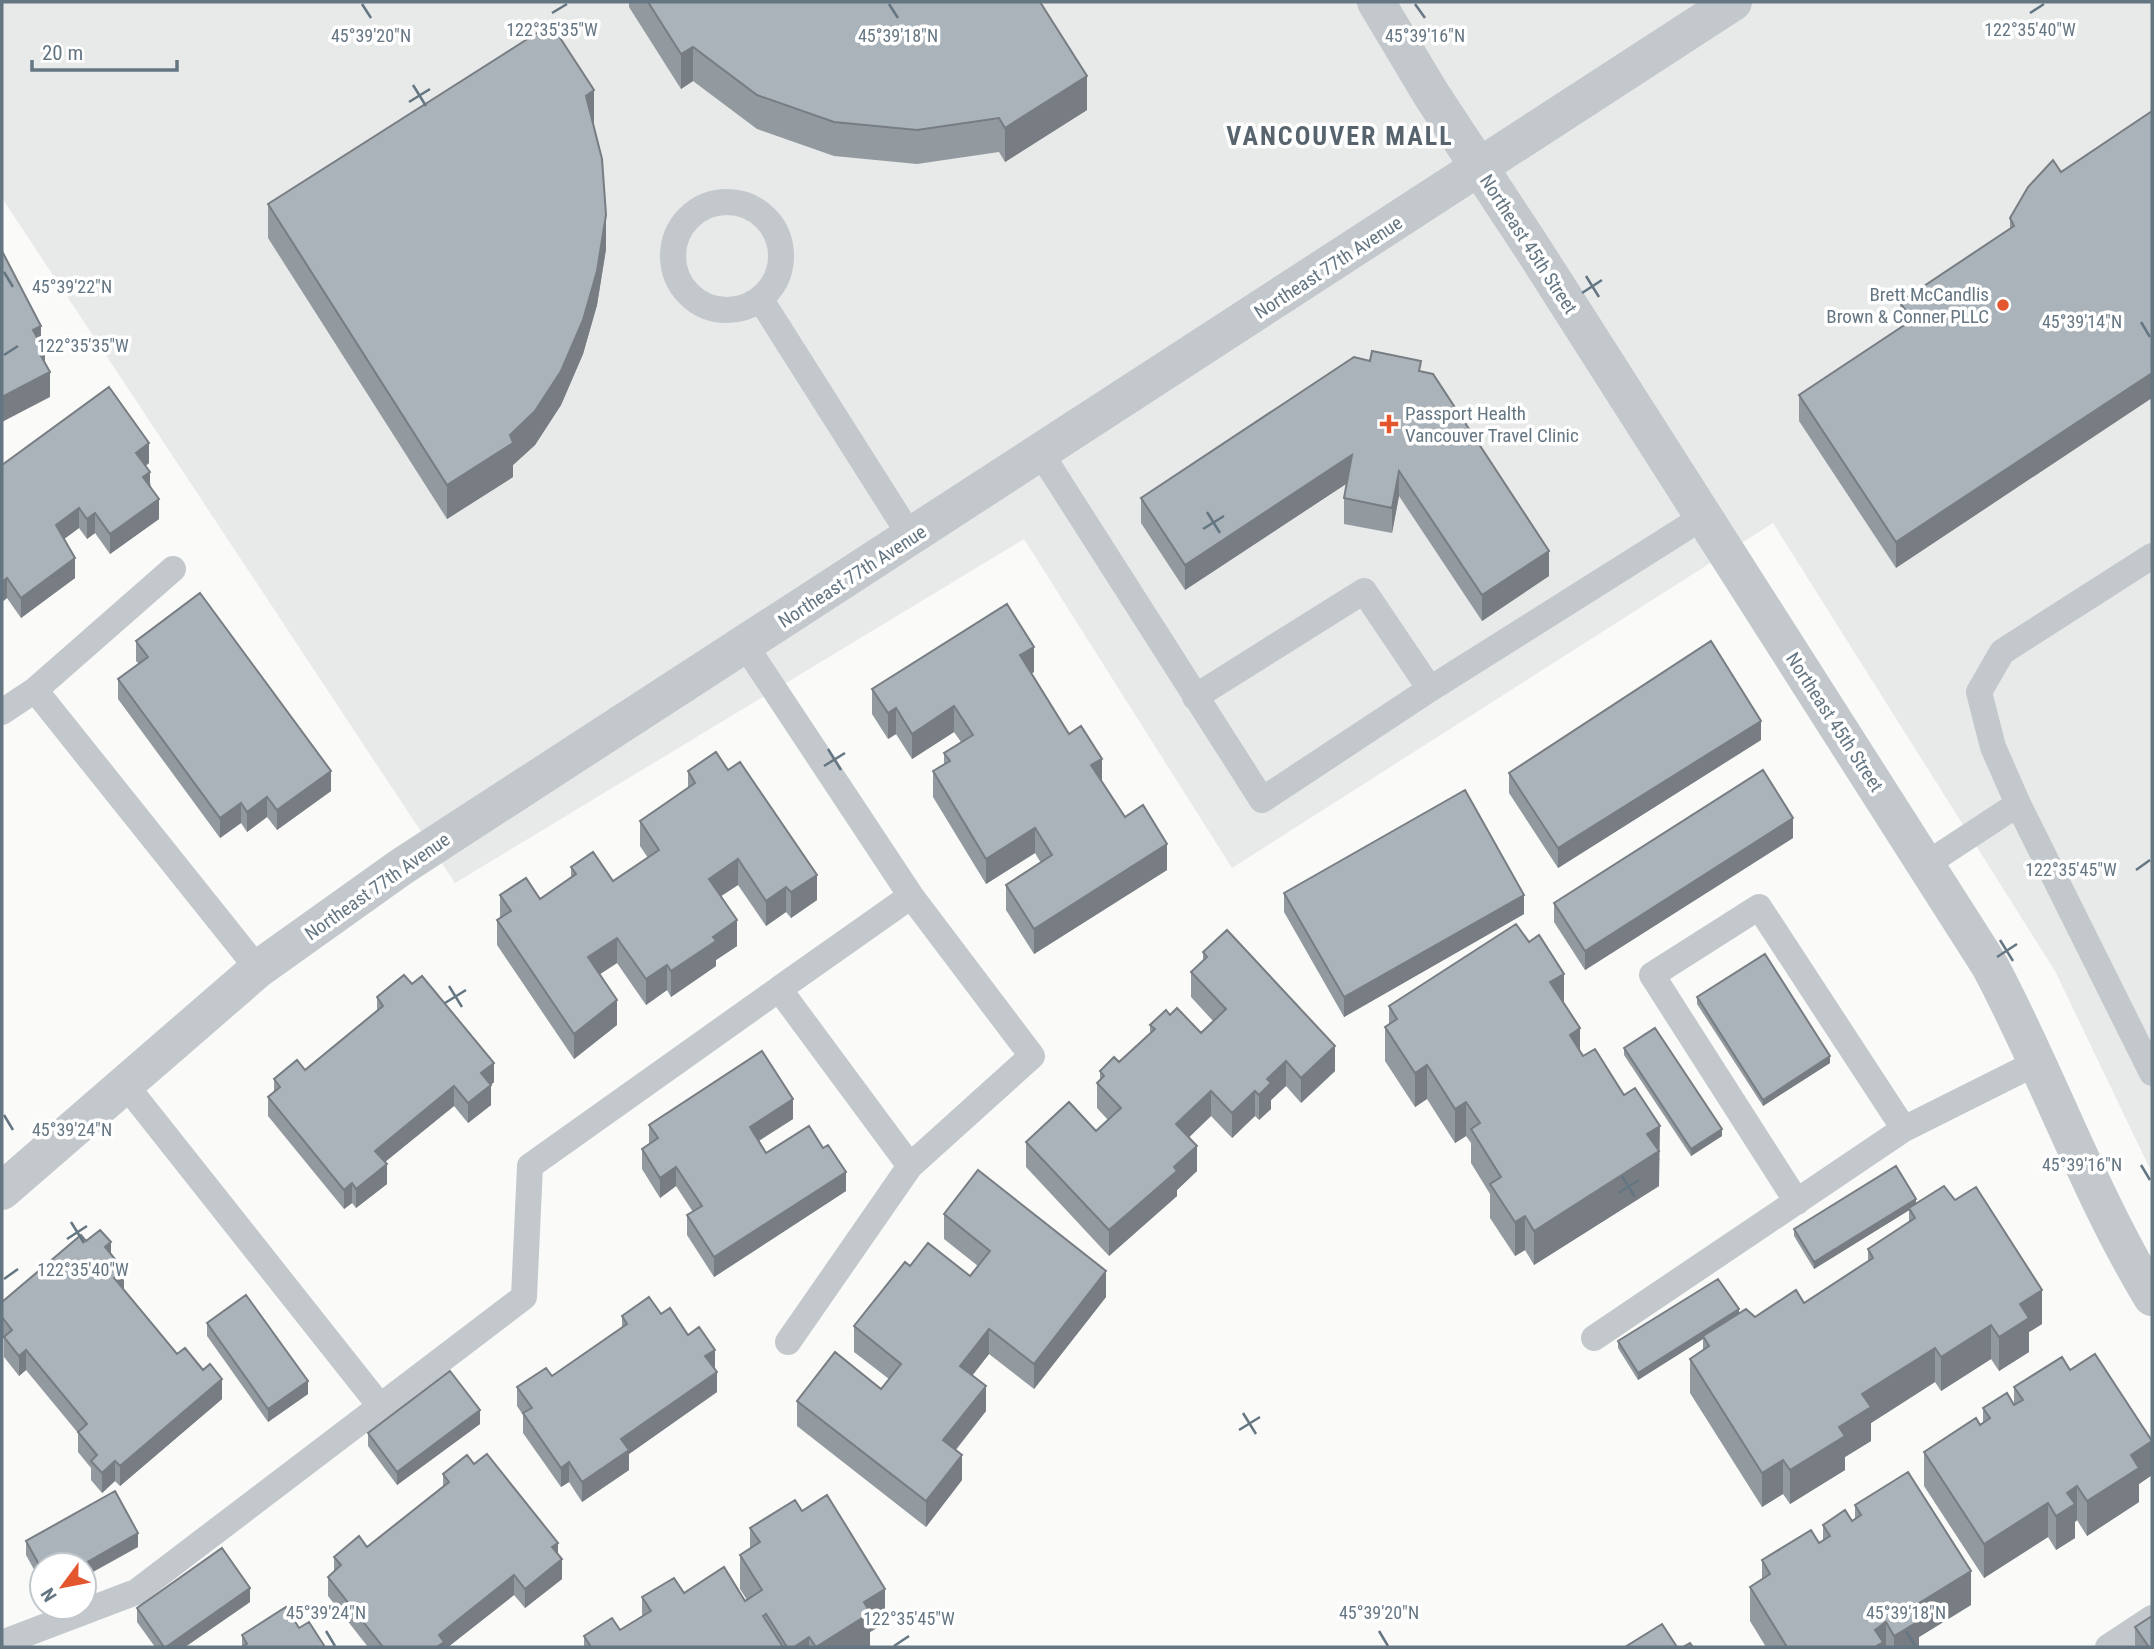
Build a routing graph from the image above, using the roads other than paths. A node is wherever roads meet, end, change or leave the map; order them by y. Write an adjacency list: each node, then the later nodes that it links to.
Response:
1 (1376, 2): 3 (street, Northeast 45th Street)
2 (1733, 2): 3 (street, Northeast 77th Avenue)
3 (1480, 168): 5 (street, Northeast 77th Avenue); 6 (street, Northeast 45th Street)
4 (761, 300): 4 (lane); 7 (lane)
5 (1040, 452): 7 (street, Northeast 77th Avenue); 13 (lane)
6 (1703, 517): 11 (lane); 16 (street, Northeast 45th Street)
7 (911, 537): 10 (street, Northeast 77th Avenue)
8 (2152, 556): 15 (lane)
9 (173, 569): 12 (lane)
10 (745, 645): 17 (lane); 18 (street, Northeast 77th Avenue)
11 (1430, 689): 13 (lane); 13 (lane)
12 (35, 690): 14 (lane); 18 (lane)
13 (1195, 697)
14 (2, 712)
15 (2018, 804): 16 (lane); 21 (lane)
16 (1926, 864): 20 (street, Northeast 45th Street)
17 (911, 896): 19 (lane); 24 (lane)
18 (258, 969): 22 (street, Northeast 77th Avenue)
19 (779, 989): 24 (lane); 30 (lane)
20 (2038, 1062): 23 (lane); 27 (street, Northeast 45th Street)
21 (2152, 1073)
22 (124, 1083): 25 (street, Northeast 77th Avenue); 30 (lane)
23 (1904, 1129): 26 (lane); 26 (lane)
24 (910, 1166): 29 (lane)
25 (2, 1191)
26 (1797, 1202): 28 (lane)
27 (2152, 1297)
28 (1594, 1338)
29 (788, 1342)
30 (380, 1406): 32 (lane)
31 (2152, 1618): 33 (lane)
32 (2, 1643)
33 (2108, 1647)

